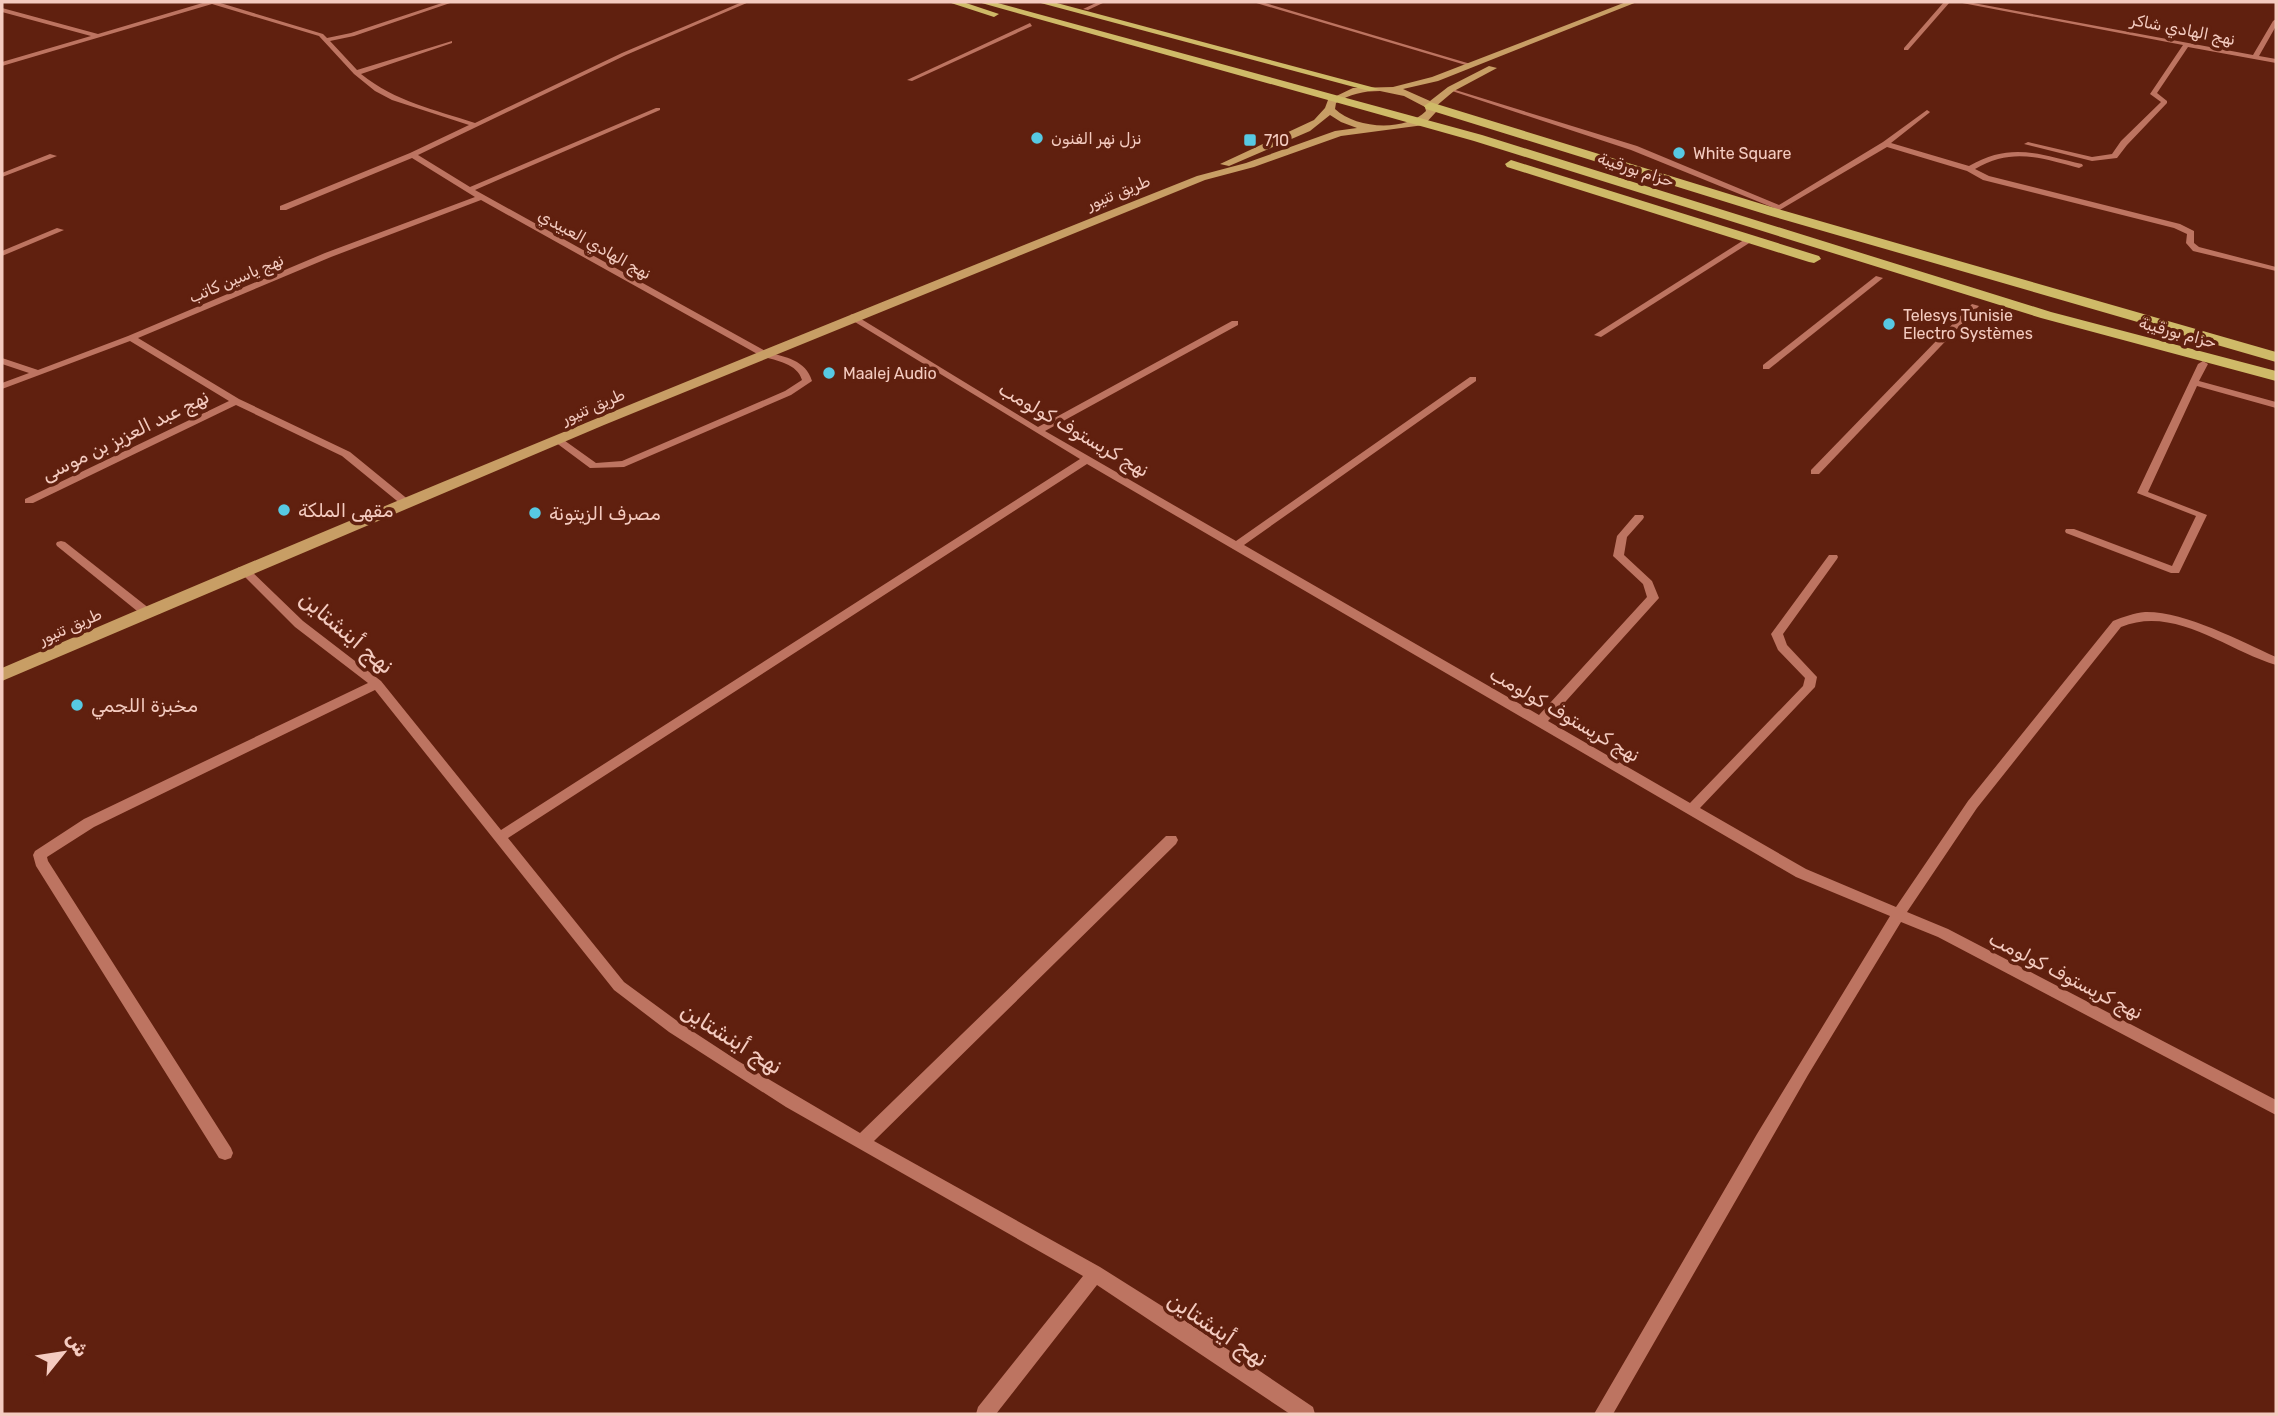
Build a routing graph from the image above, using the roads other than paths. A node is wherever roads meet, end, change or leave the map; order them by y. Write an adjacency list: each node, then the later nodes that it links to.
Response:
1 (212, 2): 20 (street); 21 (street)
2 (450, 2): 21 (street)
3 (746, 2): 37 (street)
4 (953, 2): 19 (highway)
5 (983, 2): 69 (highway, حزام بورقيبة)
6 (1018, 2): 63 (highway, حزام بورقيبة)
7 (1042, 2): 31 (highway)
8 (1102, 2): 15 (street)
9 (1256, 2): 28 (street)
10 (1633, 2): 28 (main road)
11 (1645, 2): 32 (main road)
12 (1947, 2): 24 (street)
13 (1960, 2): 17 (street, نهج الهادي شاكر)
14 (2017, 2): 17 (street)
15 (1086, 9)
16 (2, 10): 20 (street)
17 (2004, 10): 23 (street, نهج الهادي شاكر)
18 (2276, 22): 25 (street)
19 (1030, 25): 30 (street); 35 (highway)
20 (99, 36): 27 (street)
21 (327, 40): 29 (street)
22 (450, 41): 29 (street)
23 (2187, 44): 25 (street, نهج الهادي شاكر); 41 (street)
24 (1906, 49)
25 (2255, 57): 26 (street, نهج الهادي شاكر)
26 (2276, 61)
27 (2, 64)
28 (1471, 65): 31 (main road)
29 (356, 73): 37 (street)
30 (910, 80)
31 (1377, 89): 33 (main road); 35 (main road, طريق تنيور)
32 (1451, 89): 33 (main road); 51 (street)
33 (1430, 106): 39 (main road); 51 (highway)
34 (659, 109): 48 (street)
35 (1330, 109): 38 (main road); 47 (main road, طريق تنيور)
36 (1927, 112): 40 (street)
37 (475, 124): 42 (street)
38 (1375, 128): 39 (main road); 47 (main road, طريق تنيور)
39 (1392, 128): 53 (highway)
40 (1886, 144): 45 (street); 51 (street)
41 (2028, 144)
42 (413, 155): 48 (street, نهج الهادي العبيدي); 50 (street)
43 (53, 156): 46 (street)
44 (2079, 166): 45 (street)
45 (1970, 169): 55 (street)
46 (2, 175)
47 (1201, 178): 58 (main road, طريق تنيور)
48 (468, 190): 49 (street, نهج الهادي العبيدي)
49 (481, 197): 61 (street, نهج ياسين كاتب); 62 (street, نهج الهادي العبيدي)
50 (283, 208)
51 (1777, 210): 63 (highway)
52 (60, 230): 54 (street)
53 (1750, 240): 56 (highway); 60 (street)
54 (2, 254)
55 (2276, 269)
56 (1879, 278): 57 (highway); 66 (street)
57 (1975, 306): 65 (highway); 77 (street)
58 (853, 317): 62 (main road, طريق تنيور); 74 (street, نهج كريستوف كولومب)
59 (1235, 323): 74 (street)
60 (1598, 335)
61 (131, 338): 67 (street, نهج ياسين كاتب); 72 (street, نهج عبد العزيز بن موسى)
62 (764, 354): 75 (main road, طريق تنيور); 75 (street, نهج الهادي العبيدي)
63 (2276, 359)
64 (2, 361): 67 (street)
65 (2203, 364): 69 (highway); 70 (street)
66 (1766, 367)
67 (36, 372): 71 (street, نهج ياسين كاتب)
68 (1473, 379): 83 (street)
69 (2276, 379)
70 (2195, 383): 73 (street); 81 (street)
71 (2, 386)
72 (236, 401): 78 (street, نهج عبد العزيز بن موسى); 79 (street, نهج عبد العزيز بن موسى)
73 (2276, 405)
74 (1038, 431): 76 (street, نهج كريستوف كولومب)
75 (558, 440): 79 (main road, طريق تنيور)
76 (1087, 459): 83 (street, نهج كريستوف كولومب); 92 (street)
77 (1815, 472)
78 (29, 501)
79 (405, 503): 85 (main road, طريق تنيور)
80 (1639, 517): 90 (street)
81 (2070, 531)
82 (61, 544): 86 (street)
83 (1236, 546): 90 (street, نهج كريستوف كولومب)
84 (1833, 557): 91 (street)
85 (243, 569): 86 (main road, طريق تنيور); 89 (street, نهج أينشتاين)
86 (146, 612): 88 (main road, طريق تنيور)
87 (2276, 661): 94 (street)
88 (2, 675)
89 (377, 684): 92 (street, نهج أينشتاين); 97 (street)
90 (1540, 722): 91 (street, نهج كريستوف كولومب)
91 (1691, 810): 94 (street, نهج كريستوف كولومب)
92 (500, 837): 96 (street, نهج أينشتاين)
93 (1171, 840): 96 (street)
94 (1899, 915): 95 (street, نهج كريستوف كولومب); 101 (street)
95 (2276, 1108)
96 (862, 1142): 98 (street, نهج أينشتاين)
97 (226, 1153)
98 (1095, 1274): 99 (street); 100 (street, نهج أينشتاين)
99 (985, 1414)
100 (1306, 1414)
101 (1603, 1414)

